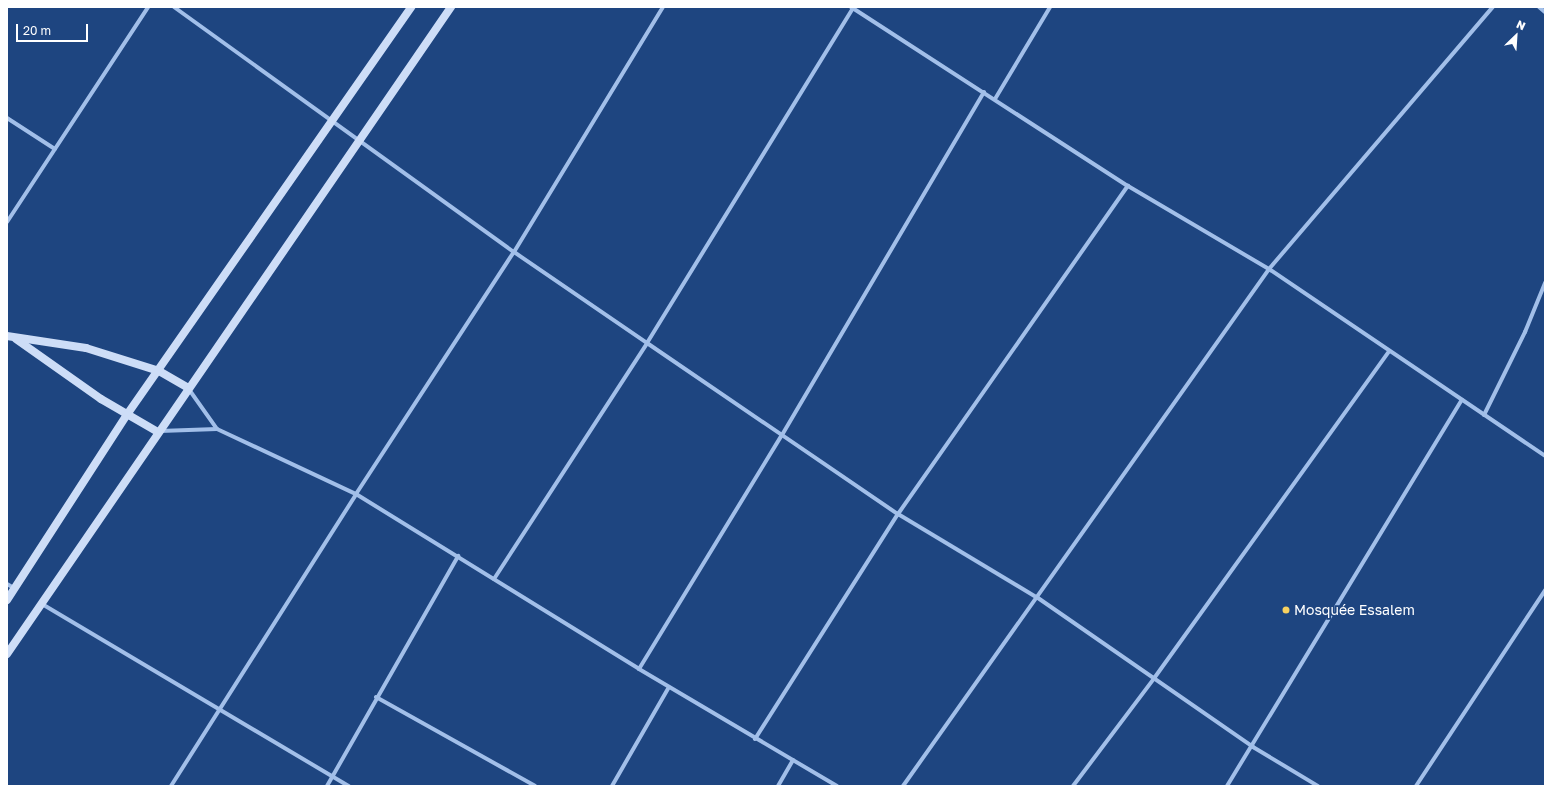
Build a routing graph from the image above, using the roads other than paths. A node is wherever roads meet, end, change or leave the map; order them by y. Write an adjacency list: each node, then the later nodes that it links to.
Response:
1 (148, 7): 16 (street)
2 (174, 7): 14 (street)
3 (411, 7): 14 (main road)
4 (451, 7): 15 (main road)
5 (663, 7): 19 (street)
6 (853, 7): 11 (street); 23 (street)
7 (1050, 7): 12 (street)
8 (1492, 7): 20 (street)
9 (1539, 7): 10 (street)
10 (1545, 12)
11 (984, 92): 12 (street); 32 (street)
12 (995, 99): 17 (street)
13 (7, 118): 16 (street)
14 (332, 122): 15 (street); 25 (main road)
15 (359, 141): 19 (street); 26 (main road)
16 (55, 149): 18 (street)
17 (1128, 186): 20 (street); 35 (street)
18 (7, 222)
19 (514, 252): 23 (street); 34 (street)
20 (1269, 269): 24 (street); 40 (street)
21 (1545, 283): 28 (street)
22 (10, 336): 25 (main road); 29 (main road)
23 (647, 343): 32 (street); 37 (street)
24 (1389, 351): 27 (street); 45 (street)
25 (159, 370): 26 (main road); 29 (main road)
26 (188, 388): 30 (street); 31 (main road)
27 (1462, 400): 28 (street); 50 (street)
28 (1484, 415): 33 (street)
29 (126, 416): 31 (main road); 38 (main road)
30 (217, 429): 31 (street); 34 (street)
31 (158, 432): 42 (main road)
32 (782, 435): 35 (street); 44 (street)
33 (1545, 456)
34 (356, 494): 36 (street); 48 (street)
35 (898, 514): 40 (street); 49 (street)
36 (458, 556): 37 (street); 47 (street)
37 (494, 579): 44 (street)
38 (11, 586): 41 (main road)
39 (1545, 590): 64 (street)
40 (1038, 598): 45 (street); 60 (street)
41 (7, 600)
42 (41, 604): 43 (main road); 48 (street)
43 (7, 654)
44 (639, 669): 46 (street)
45 (1155, 677): 50 (street); 61 (street)
46 (669, 687): 49 (street); 57 (street)
47 (376, 697): 52 (street); 56 (street)
48 (219, 709): 52 (street); 53 (street)
49 (755, 739): 51 (street)
50 (1253, 747): 62 (street); 63 (street)
51 (793, 760): 58 (street); 59 (street)
52 (332, 776): 54 (street); 55 (street)
53 (171, 786)
54 (327, 786)
55 (349, 786)
56 (535, 786)
57 (612, 786)
58 (778, 786)
59 (838, 786)
60 (904, 786)
61 (1073, 786)
62 (1227, 786)
63 (1318, 786)
64 (1416, 786)

